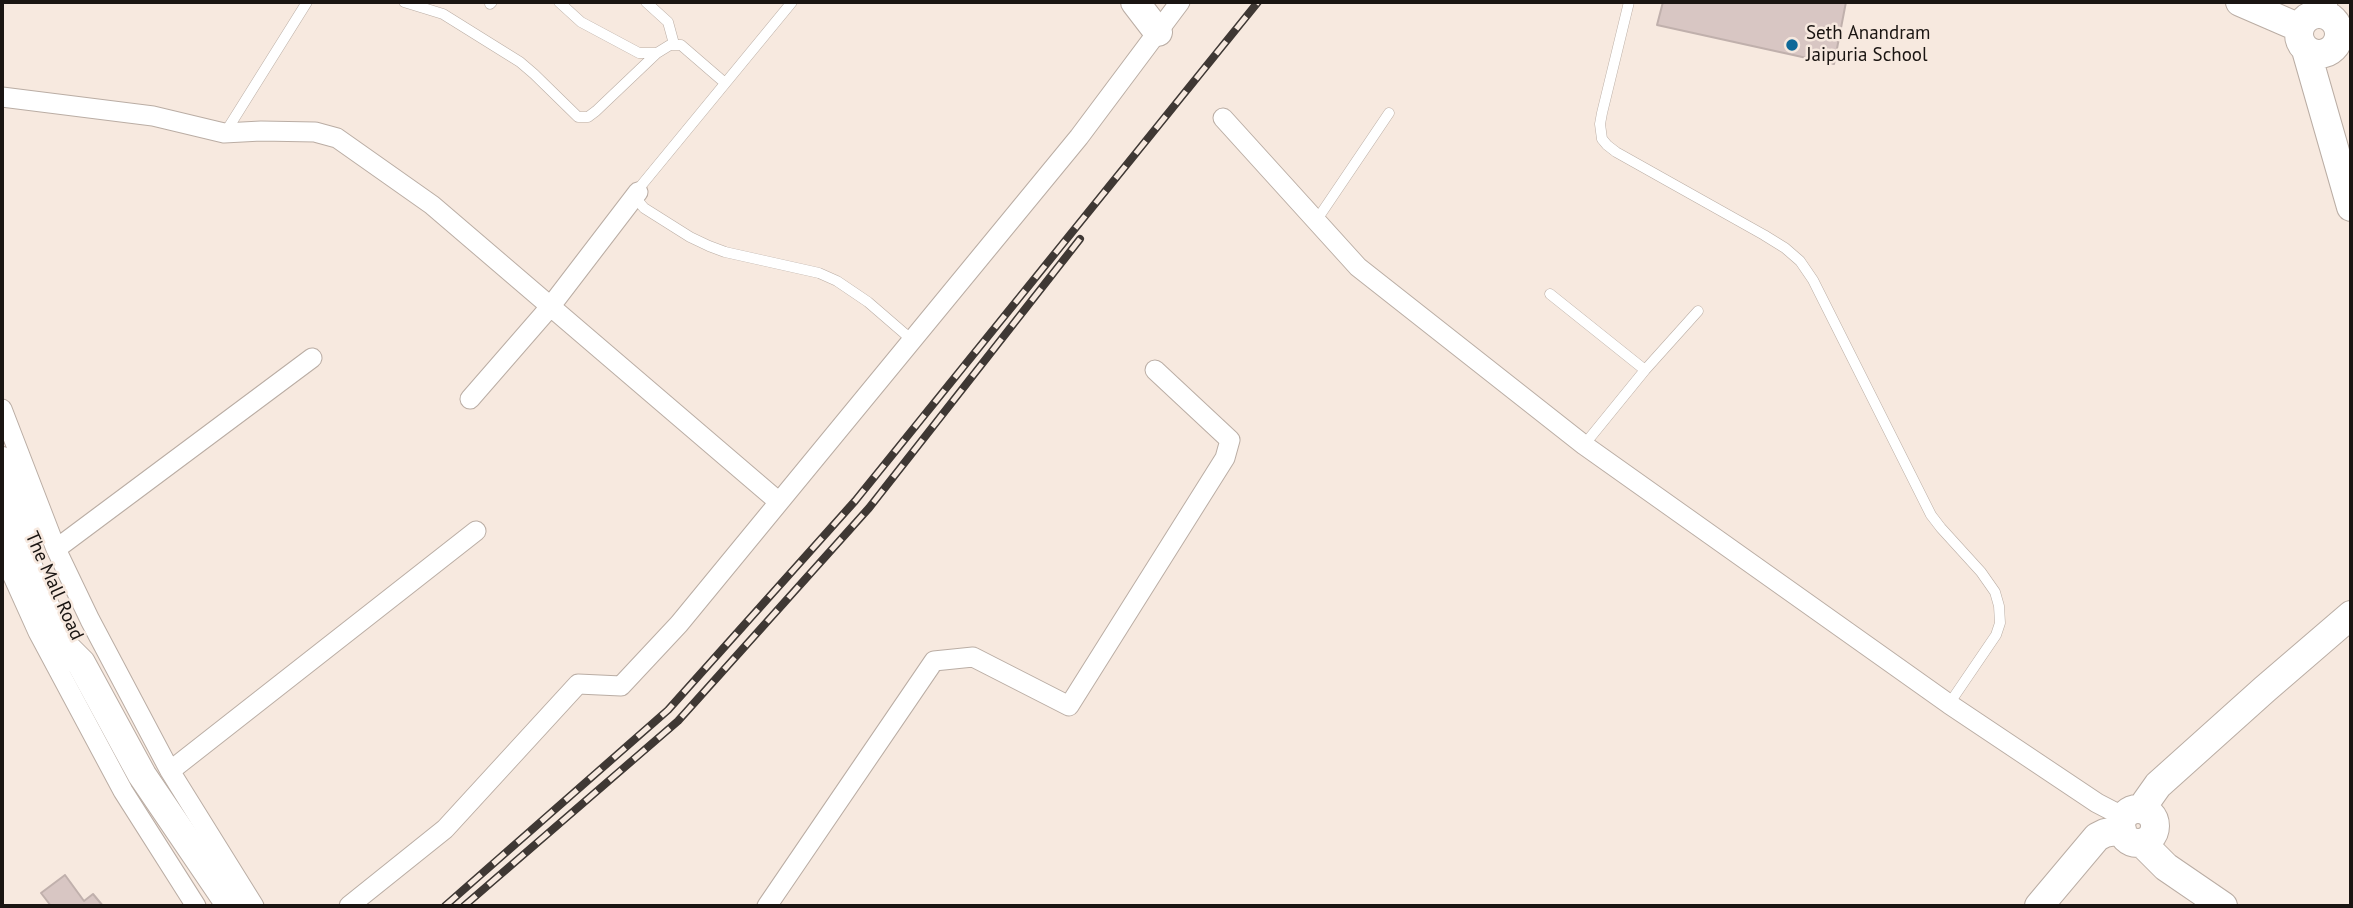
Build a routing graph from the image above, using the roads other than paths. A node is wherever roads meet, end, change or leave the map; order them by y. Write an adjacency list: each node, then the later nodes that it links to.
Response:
1 (307, 2): 18 (lane)
2 (404, 2): 13 (lane)
3 (559, 2): 13 (lane)
4 (646, 2): 12 (lane)
5 (792, 2): 14 (lane)
6 (1135, 2): 10 (street)
7 (1180, 2): 10 (street)
8 (1629, 2): 41 (lane)
9 (2239, 2): 11 (street)
10 (1158, 32): 26 (street)
11 (2324, 34): 19 (street); 21 (street)
12 (674, 44): 13 (lane); 14 (lane)
13 (657, 53)
14 (725, 83): 20 (lane)
15 (2, 97): 18 (street)
16 (1389, 113): 22 (lane)
17 (1223, 118): 22 (street)
18 (225, 133): 24 (street)
19 (2351, 146)
20 (638, 192): 24 (street); 26 (lane)
21 (2351, 207)
22 (1316, 221): 32 (street)
23 (1550, 294): 28 (lane)
24 (550, 307): 30 (street); 34 (street)
25 (1698, 311): 28 (lane)
26 (912, 340): 34 (street)
27 (313, 358): 37 (street)
28 (1645, 369): 32 (lane)
29 (1155, 370): 48 (street)
30 (470, 399)
31 (2, 409): 37 (street)
32 (1584, 445): 41 (street)
33 (2, 461): 40 (street, The Mall Road)
34 (779, 502): 47 (street)
35 (2, 504): 40 (street, The Mall Road)
36 (476, 531): 42 (street)
37 (56, 549): 42 (street)
38 (2, 552): 44 (street)
39 (2351, 615): 43 (street)
40 (81, 663): 45 (street)
41 (1949, 704): 43 (street)
42 (170, 771): 46 (street)
43 (2137, 825): 49 (street); 50 (street)
44 (196, 906)
45 (231, 906)
46 (254, 906)
47 (349, 906)
48 (767, 906)
49 (2039, 906)
50 (2223, 906)

